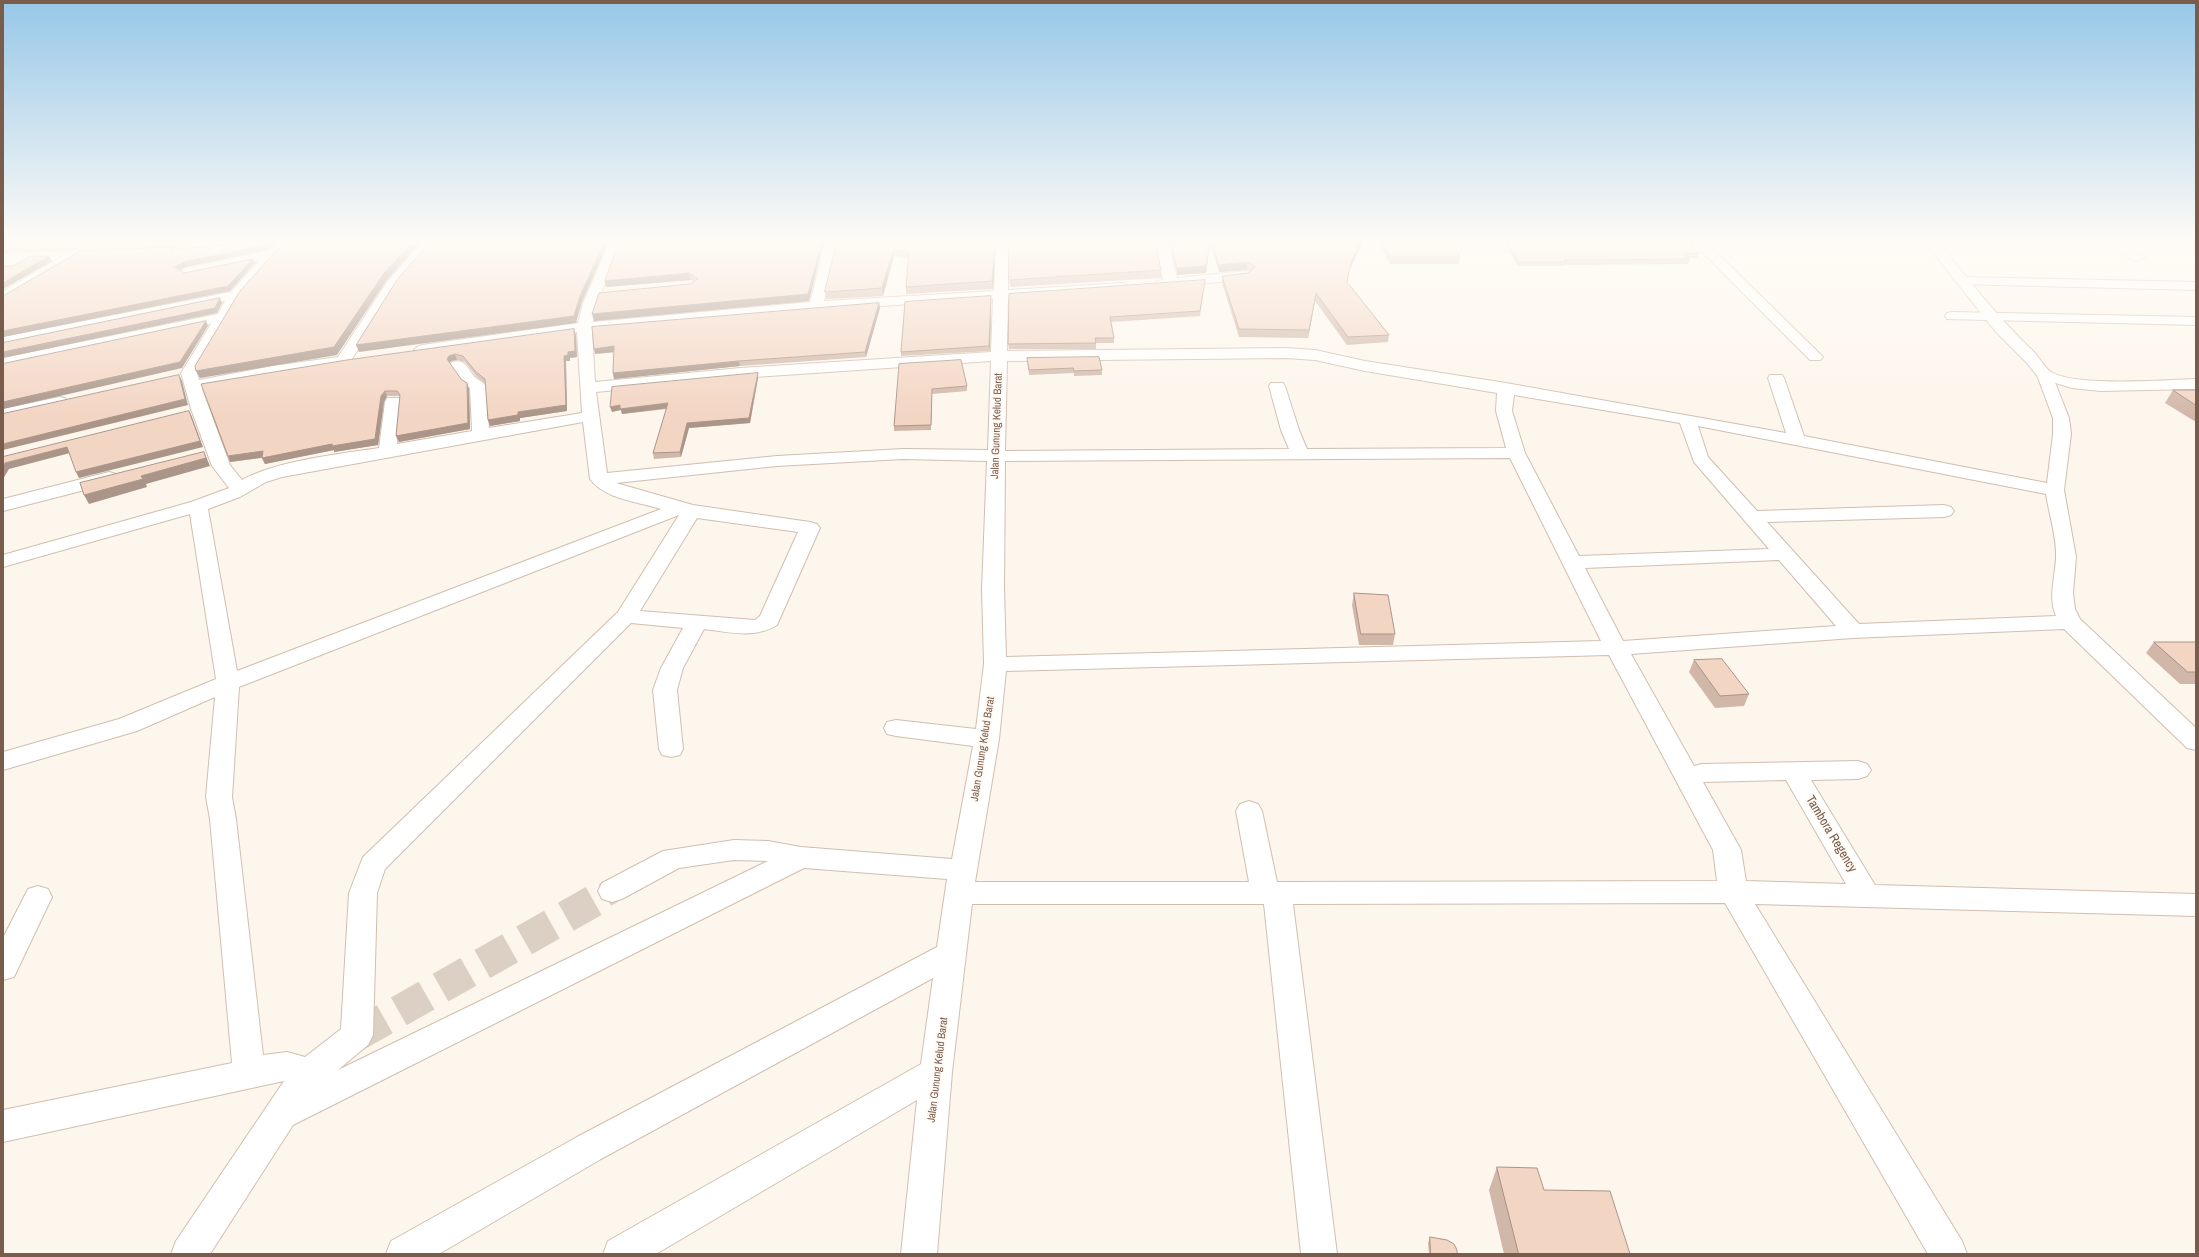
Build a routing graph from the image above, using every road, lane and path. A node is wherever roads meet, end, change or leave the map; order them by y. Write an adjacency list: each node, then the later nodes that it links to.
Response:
1 (209, 300): 16 (street)
2 (233, 300): 12 (street)
3 (383, 300): 21 (street)
4 (593, 300): 15 (street)
5 (818, 300): 10 (street)
6 (914, 300): 10 (street)
7 (1001, 300): 18 (street, Jalan Gunung Kelud Barat)
8 (1757, 300): 19 (street)
9 (1978, 300): 13 (street)
10 (816, 306): 15 (street)
11 (1952, 316): 13 (street)
12 (222, 317): 22 (street); 26 (street)
13 (1992, 318): 14 (street); 24 (street)
14 (2196, 321)
15 (584, 327): 17 (street); 30 (street)
16 (3, 342)
17 (405, 352)
18 (999, 356): 30 (street); 31 (street); 43 (street, Jalan Gunung Kelud Barat)
19 (1815, 357)
20 (359, 359): 21 (street)
21 (343, 361): 26 (street)
22 (3, 363)
23 (458, 365): 38 (street)
24 (2045, 375): 28 (street); 47 (street)
25 (1776, 378): 39 (street)
26 (186, 379): 46 (street)
27 (2196, 384): 28 (street)
28 (2170, 385): 33 (street)
29 (1277, 386): 41 (street)
30 (587, 388): 36 (street)
31 (1506, 388): 37 (street); 42 (street)
32 (71, 400): 35 (street)
33 (2196, 400)
34 (394, 402): 40 (street)
35 (3, 414)
36 (591, 416): 38 (street); 45 (street)
37 (1687, 420): 39 (street); 52 (street)
38 (481, 435): 40 (street)
39 (1797, 440): 47 (street)
40 (386, 451): 46 (street)
41 (1300, 453): 42 (street); 43 (street)
42 (1516, 453): 55 (street)
43 (996, 456): 45 (street); 61 (street, Jalan Gunung Kelud Barat)
44 (125, 474): 48 (street)
45 (599, 479): 50 (street)
46 (239, 488): 49 (street)
47 (2055, 490): 57 (street)
48 (3, 505)
49 (198, 506): 54 (street); 62 (street)
50 (685, 510): 56 (street); 58 (street); 62 (street)
51 (1944, 511): 52 (street)
52 (1752, 517): 53 (street)
53 (1785, 554): 55 (street); 59 (street)
54 (3, 561)
55 (1572, 562): 60 (street)
56 (626, 616): 58 (street); 84 (street)
57 (2070, 622): 59 (street); 64 (street)
58 (696, 623): 66 (street)
59 (1853, 631): 60 (street)
60 (1616, 648): 61 (street); 76 (street)
61 (995, 664): 65 (street, Jalan Gunung Kelud Barat)
62 (228, 684): 67 (street); 83 (street)
63 (896, 728): 65 (street)
64 (2194, 738)
65 (987, 739): 73 (street, Jalan Gunung Kelud Barat)
66 (671, 749)
67 (3, 761)
68 (1858, 770): 69 (street)
69 (1794, 772): 70 (street); 77 (street, Tambora Regency)
70 (1702, 773)
71 (1249, 811): 75 (street)
72 (801, 857): 73 (street); 74 (street); 85 (street)
73 (960, 881): 75 (street); 80 (street, Jalan Gunung Kelud Barat)
74 (612, 891)
75 (1271, 892): 76 (street); 91 (street)
76 (1733, 892): 77 (street); 92 (street)
77 (1867, 896): 79 (street)
78 (38, 897): 81 (street)
79 (2196, 905)
80 (952, 953): 82 (street, Jalan Gunung Kelud Barat); 88 (street)
81 (3, 968)
82 (936, 1072): 89 (street); 90 (street, Jalan Gunung Kelud Barat)
83 (249, 1074): 84 (street); 86 (street)
84 (306, 1076): 85 (street)
85 (280, 1115): 87 (street)
86 (3, 1126)
87 (189, 1254)
88 (404, 1254)
89 (621, 1254)
90 (919, 1254)
91 (1319, 1254)
92 (1950, 1254)

